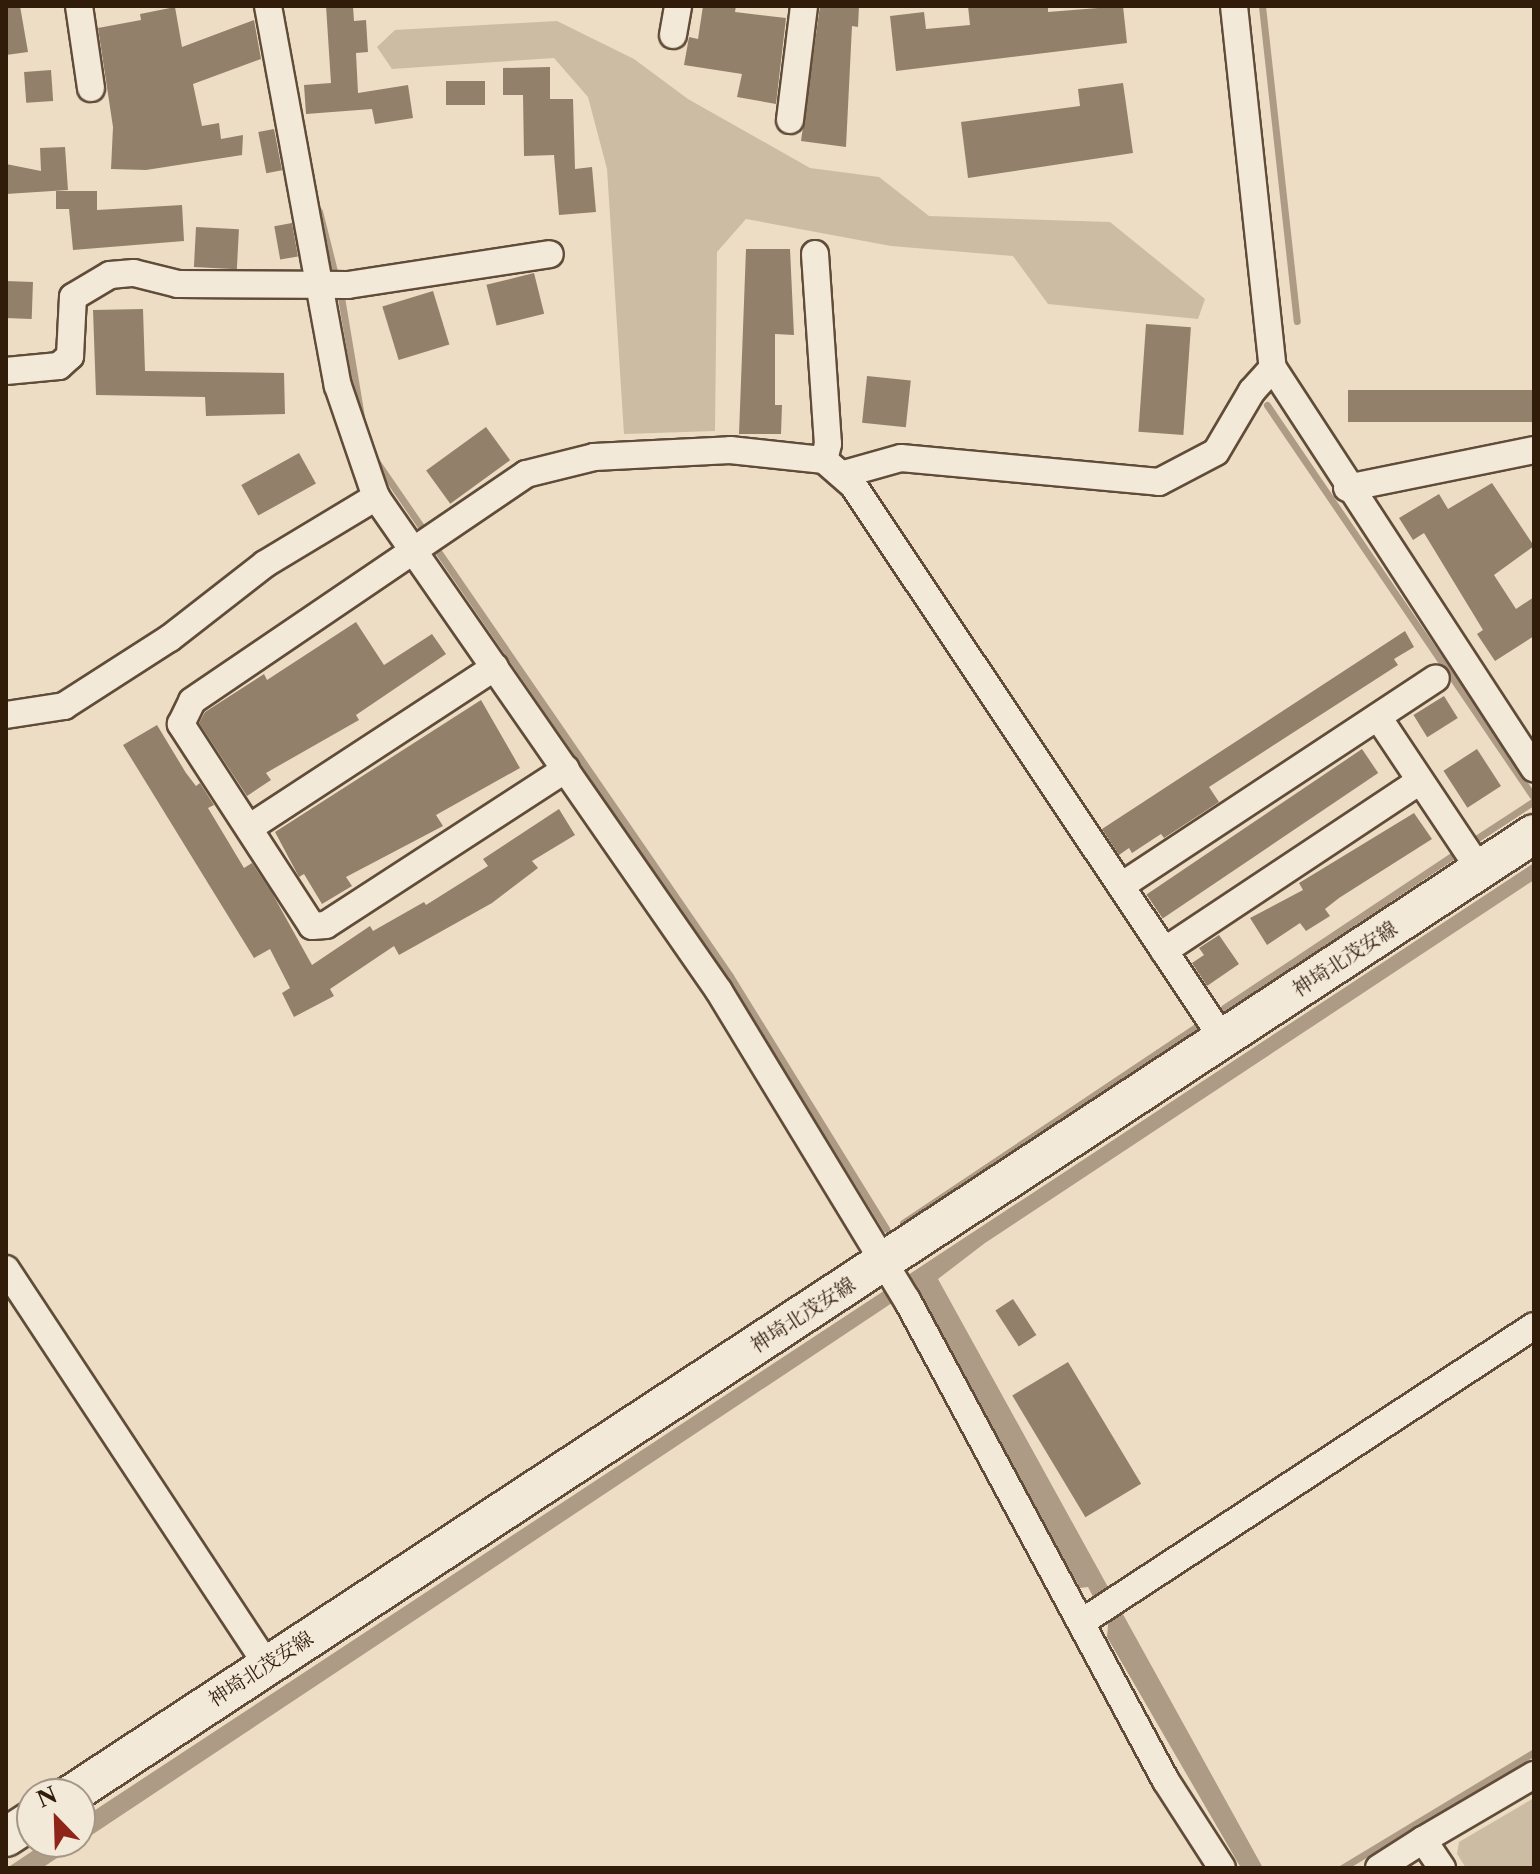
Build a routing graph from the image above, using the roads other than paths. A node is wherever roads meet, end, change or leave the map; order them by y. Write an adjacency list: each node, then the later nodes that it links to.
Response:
1 (79, 6): 7 (street)
2 (268, 6): 11 (street)
3 (678, 6): 6 (street)
4 (804, 6): 8 (street)
5 (1234, 6): 12 (street)
6 (673, 35)
7 (91, 88)
8 (790, 120)
9 (550, 254): 11 (street)
10 (815, 254): 15 (street)
11 (318, 285): 13 (street); 17 (street)
12 (1273, 368): 15 (street); 16 (street)
13 (6, 371)
14 (1534, 450): 16 (street)
15 (834, 467): 18 (street); 29 (street)
16 (1347, 488): 23 (street)
17 (376, 497): 18 (street); 21 (street)
18 (414, 552): 19 (street); 26 (street)
19 (495, 667): 24 (street); 26 (street)
20 (1436, 678): 22 (street)
21 (6, 715)
22 (1378, 717): 25 (street); 29 (street)
23 (1534, 768)
24 (566, 769): 26 (street); 33 (street)
25 (1420, 781): 28 (street); 30 (street)
26 (249, 828)
27 (1534, 834): 28 (main road, 神埼北茂安線)
28 (1480, 870): 31 (main road, 神埼北茂安線)
29 (1121, 886): 30 (street)
30 (1164, 951): 31 (street)
31 (1223, 1039): 33 (main road, 神埼北茂安線)
32 (6, 1269): 36 (street)
33 (895, 1281): 35 (street); 36 (main road, 神埼北茂安線)
34 (1534, 1326): 35 (street)
35 (1082, 1622): 40 (street)
36 (267, 1665): 38 (main road, 神埼北茂安線)
37 (1534, 1775): 39 (street)
38 (96, 1778)
39 (1423, 1840): 41 (street); 42 (street)
40 (1222, 1868)
41 (1379, 1868)
42 (1442, 1868)

